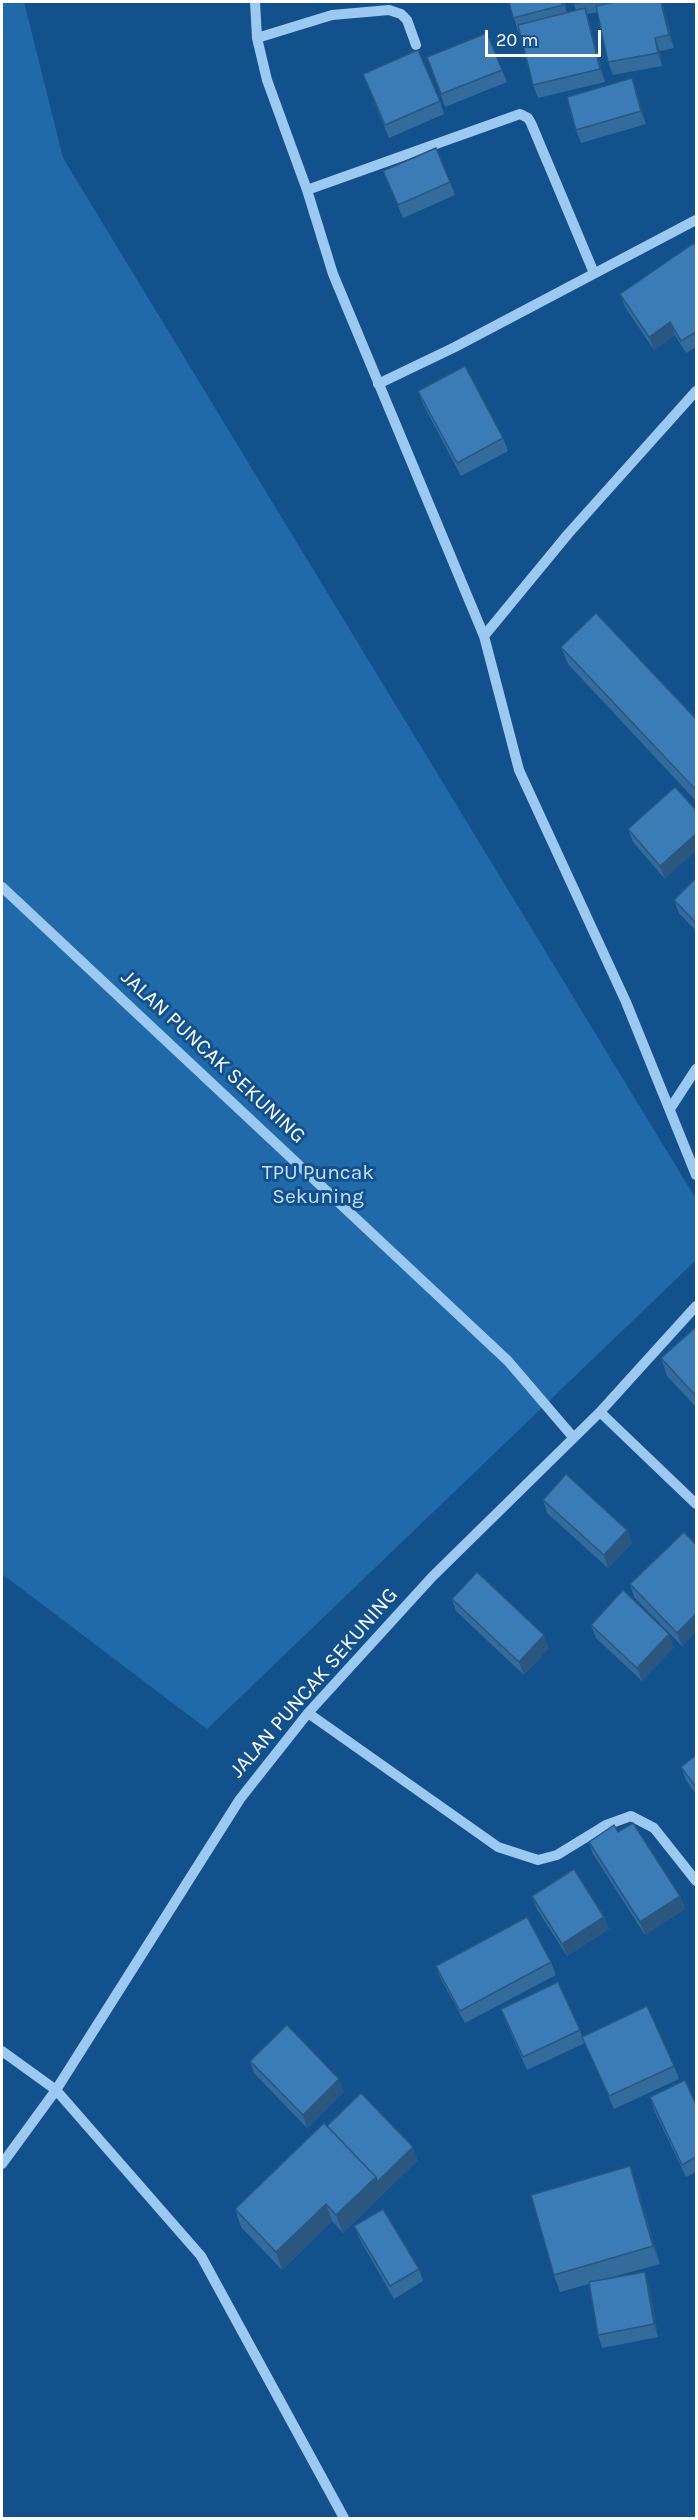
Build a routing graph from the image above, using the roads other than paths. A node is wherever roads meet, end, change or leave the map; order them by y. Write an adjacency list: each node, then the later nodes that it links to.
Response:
1 (255, 2): 2 (street)
2 (257, 38): 3 (street); 4 (street)
3 (416, 45)
4 (307, 190): 6 (street); 7 (street)
5 (696, 220): 6 (street)
6 (594, 273): 7 (street)
7 (378, 384): 9 (street)
8 (696, 391): 9 (street)
9 (484, 636): 12 (street)
10 (2, 886): 16 (street, JALAN PUNCAK SEKUNING)
11 (696, 1069): 12 (street)
12 (670, 1109): 13 (street)
13 (696, 1175)
14 (696, 1306): 15 (street, JALAN PUNCAK SEKUNING)
15 (600, 1412): 16 (street, JALAN PUNCAK SEKUNING); 17 (street)
16 (573, 1437): 18 (street, JALAN PUNCAK SEKUNING)
17 (696, 1504)
18 (308, 1713): 19 (street); 21 (street, JALAN PUNCAK SEKUNING)
19 (696, 1881)
20 (2, 2051): 21 (street)
21 (56, 2090): 22 (street, JALAN PUNCAK SEKUNING); 23 (street)
22 (2, 2164)
23 (344, 2518)

